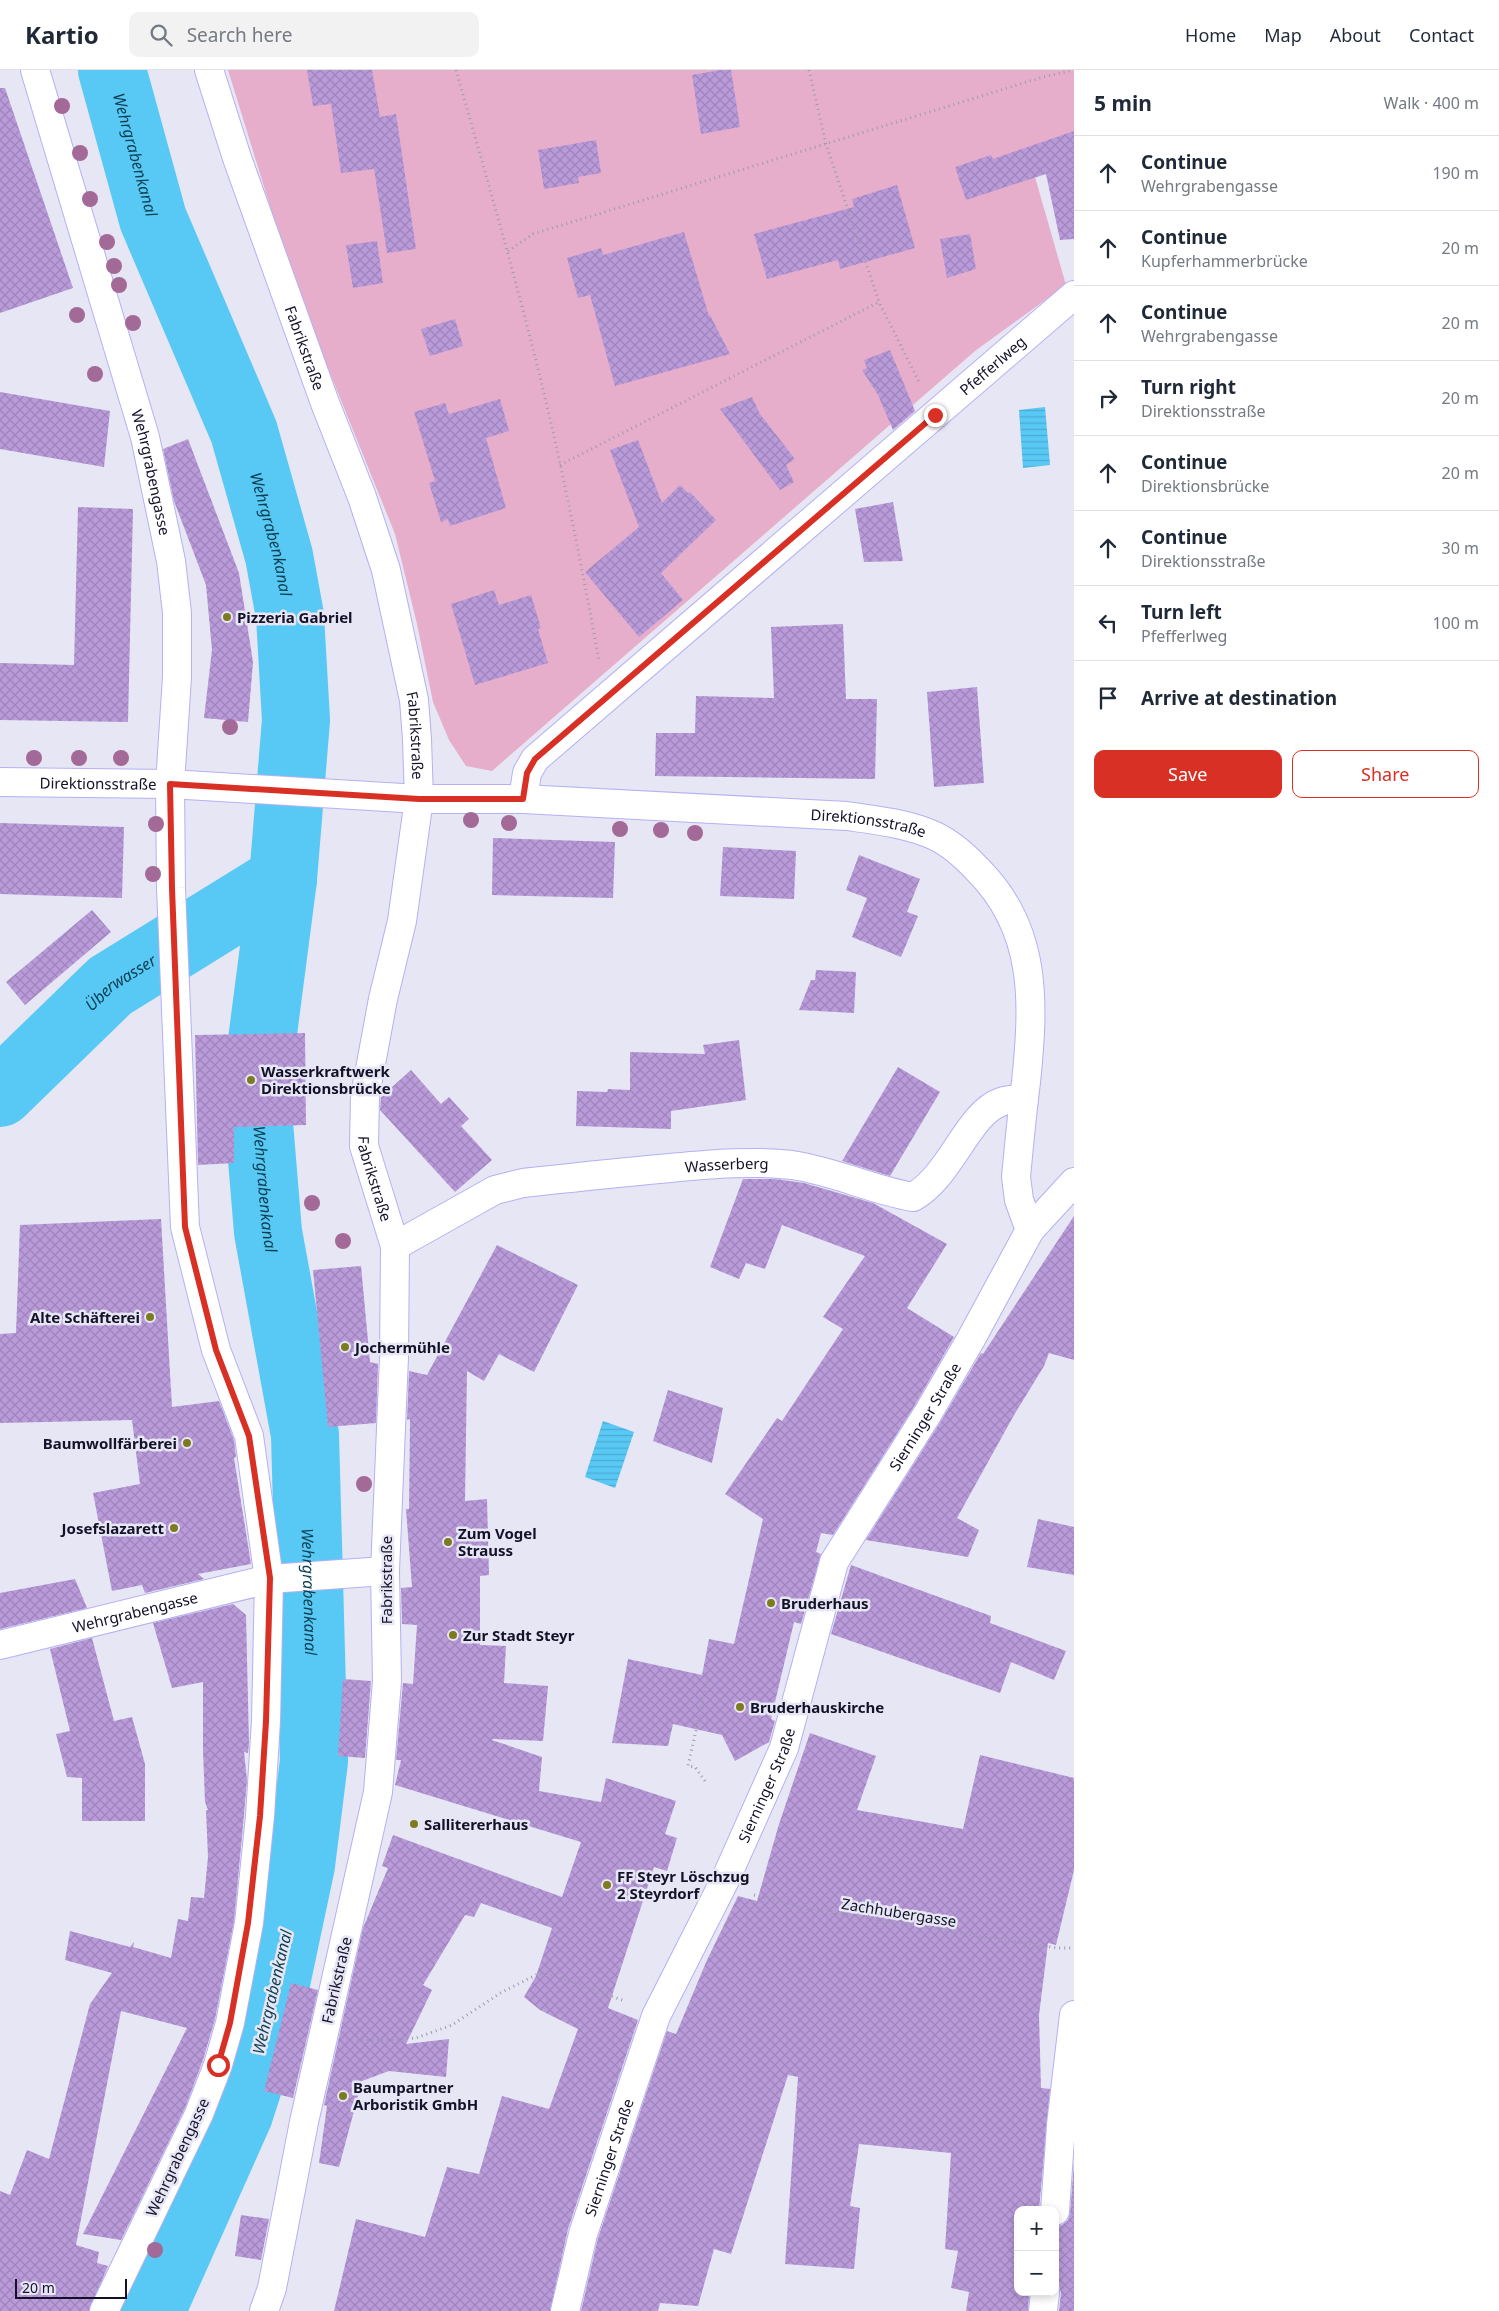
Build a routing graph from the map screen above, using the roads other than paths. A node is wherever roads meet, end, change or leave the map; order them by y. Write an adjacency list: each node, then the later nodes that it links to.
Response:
1 (35, 70): 5 (street, Wehrgrabengasse)
2 (208, 70): 6 (street, Fabrikstraße)
3 (1074, 295): 7 (street, Pfefferlweg)
4 (0, 782): 5 (street, Direktionsstraße)
5 (170, 784): 6 (street, Direktionsstraße); 13 (street, Wehrgrabengasse)
6 (419, 799): 7 (street, Direktionsstraße); 11 (street, Fabrikstraße)
7 (523, 799): 8 (street, Direktionsstraße)
8 (1024, 1099): 10 (street, Direktionsstraße); 11 (street, Wasserberg)
9 (1074, 1182): 10 (street, Sierninger Straße)
10 (1030, 1230): 20 (street, Sierninger Straße)
11 (395, 1246): 12 (street, Fabrikstraße)
12 (372, 1572): 13 (street); 19 (street, Fabrikstraße)
13 (276, 1578): 14 (street, Wehrgrabengasse); 18 (street, Wehrgrabengasse)
14 (0, 1645)
15 (1074, 2014): 16 (street)
16 (1055, 2206)
17 (1045, 2296): 21 (street)
18 (104, 2311)
19 (264, 2311)
20 (565, 2311)
21 (1043, 2311)

